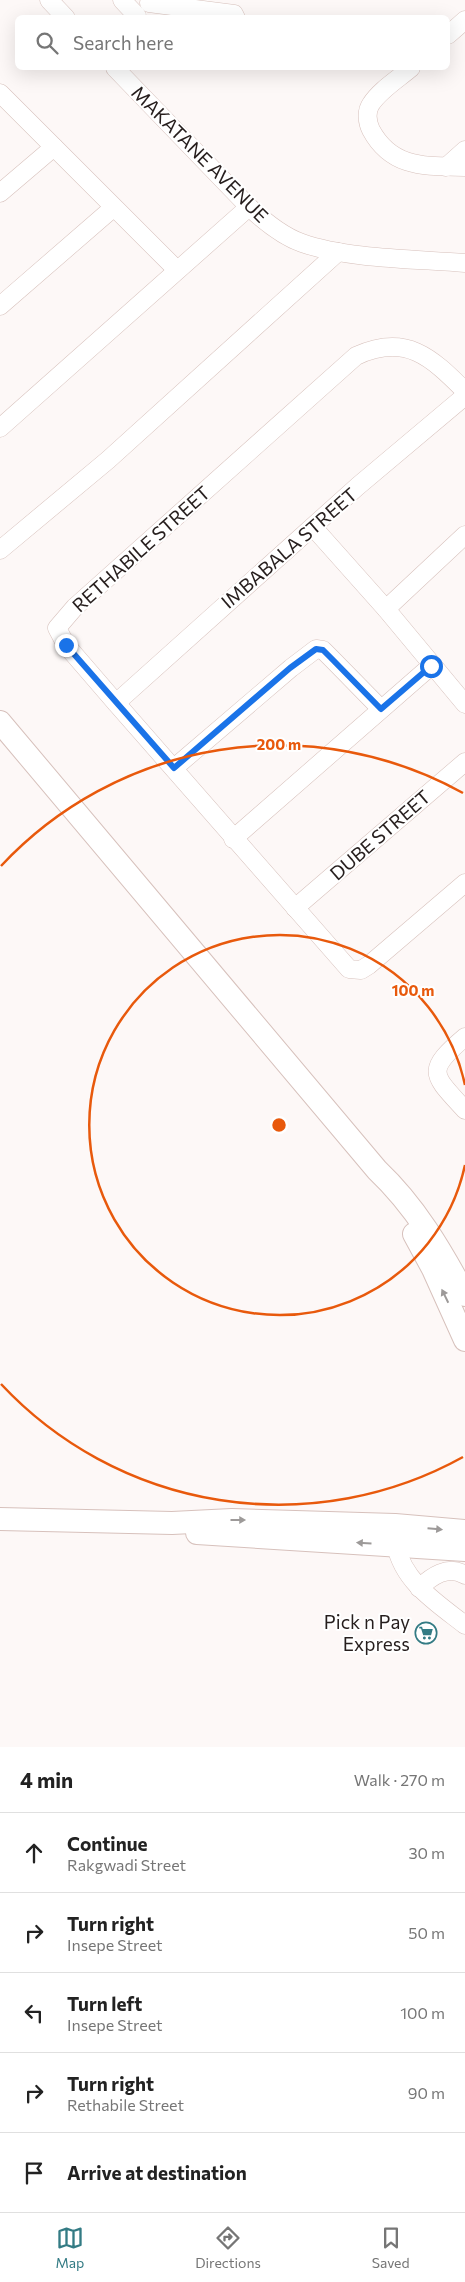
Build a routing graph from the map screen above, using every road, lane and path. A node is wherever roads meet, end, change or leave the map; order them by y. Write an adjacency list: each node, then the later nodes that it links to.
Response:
1 (50, 0): 4 (street)
2 (122, 0): 3 (street)
3 (140, 12): 5 (street); 6 (street)
4 (63, 15)
5 (152, 15)
6 (234, 15)
7 (465, 20): 8 (street)
8 (450, 33)
9 (117, 70): 17 (street, MAKATANE AVENUE)
10 (409, 70): 14 (street)
11 (0, 93): 12 (street)
12 (54, 147): 16 (street); 18 (street)
13 (465, 150): 14 (street)
14 (446, 167): 15 (street)
15 (465, 167)
16 (0, 193)
17 (249, 206): 19 (street, MAKATANE AVENUE); 21 (street)
18 (113, 208): 21 (street); 22 (street)
19 (338, 252): 20 (street, MAKATANE AVENUE); 28 (street)
20 (465, 263)
21 (176, 270): 25 (street)
22 (0, 306)
23 (465, 391): 31 (street, RETHABILE STREET)
24 (465, 396): 26 (street, IMBABALA STREET)
25 (0, 428)
26 (313, 527): 29 (street); 31 (street, IMBABALA STREET)
27 (465, 535): 29 (street)
28 (0, 550)
29 (386, 609): 30 (street)
30 (431, 666): 32 (street); 33 (street)
31 (116, 703): 36 (street, RETHABILE STREET)
32 (465, 704)
33 (381, 709): 36 (street); 37 (street)
34 (0, 722): 42 (main road)
35 (465, 762): 39 (street, DUBE STREET)
36 (174, 768): 37 (street, RETHABILE STREET)
37 (233, 839): 39 (street, RETHABILE STREET)
38 (465, 883): 39 (street, RETHABILE STREET)
39 (295, 908)
40 (465, 1037): 41 (street)
41 (465, 1110)
42 (377, 1170): 43 (main road); 44 (main road, one-way to 42)
43 (465, 1295)
44 (465, 1340)
45 (0, 1519): 46 (main road)
46 (172, 1522): 47 (main road, one-way to 47); 48 (main road, one-way to 46)
47 (465, 1531)
48 (396, 1545): 49 (main road); 51 (street)
49 (465, 1550)
50 (465, 1575): 51 (street)
51 (419, 1588): 52 (street)
52 (465, 1625)

